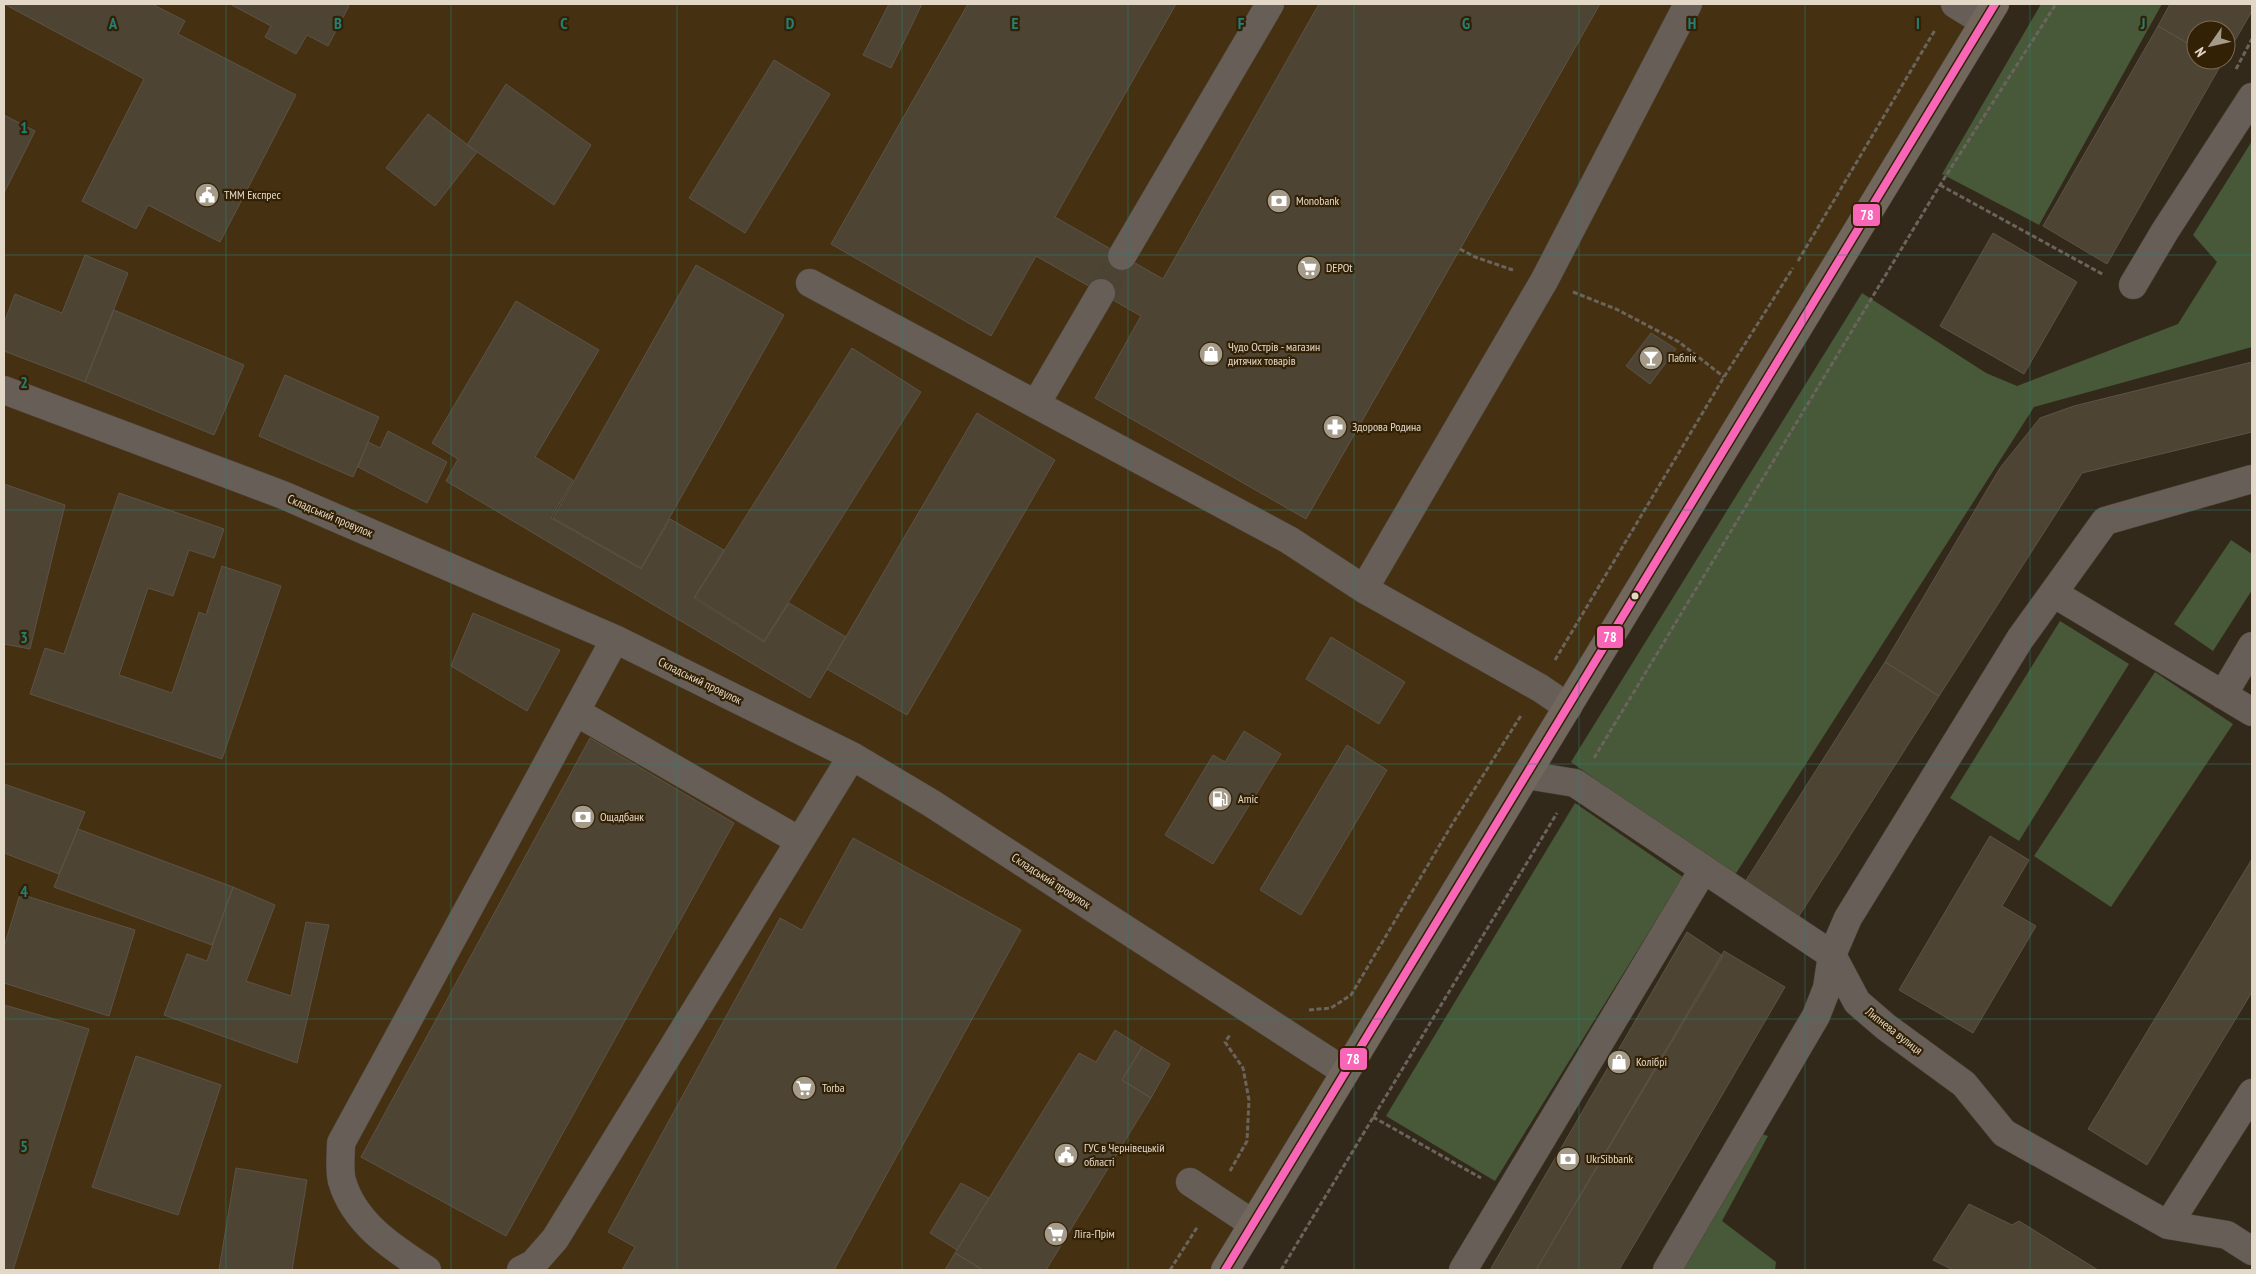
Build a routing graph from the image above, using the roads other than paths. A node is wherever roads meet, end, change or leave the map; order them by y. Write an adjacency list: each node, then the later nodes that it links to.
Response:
1 (1270, 4): 6 (street)
2 (1688, 4): 13 (street)
3 (1955, 4): 4 (street)
4 (1989, 13): 18 (main road)
5 (2252, 97): 7 (street)
6 (1122, 256)
7 (2122, 282)
8 (810, 283): 11 (street)
9 (1101, 293): 11 (street)
10 (4, 390): 15 (street, Складський провулок)
11 (1036, 404): 13 (street)
12 (2252, 479): 14 (street)
13 (1364, 589): 18 (street)
14 (2053, 593): 17 (street); 25 (street)
15 (615, 639): 19 (street); 21 (street, Складський провулок)
16 (2252, 646): 17 (street)
17 (2223, 695): 20 (street)
18 (1568, 707): 22 (main road)
19 (576, 712): 23 (street); 32 (street)
20 (2252, 712)
21 (852, 756): 23 (street); 26 (street, Складський провулок)
22 (1526, 775): 24 (street, Липнева вулиця); 26 (main road)
23 (798, 840): 33 (street)
24 (1703, 870): 25 (street, Липнева вулиця); 35 (street)
25 (1832, 955): 30 (street, Липнева вулиця); 36 (street)
26 (1344, 1071): 29 (main road)
27 (2252, 1093): 30 (street)
28 (1190, 1182): 29 (street)
29 (1253, 1224): 34 (main road)
30 (2168, 1226): 31 (street, Липнева вулиця)
31 (2252, 1250)
32 (427, 1270)
33 (522, 1270)
34 (1225, 1270)
35 (1462, 1270)
36 (1667, 1270)

